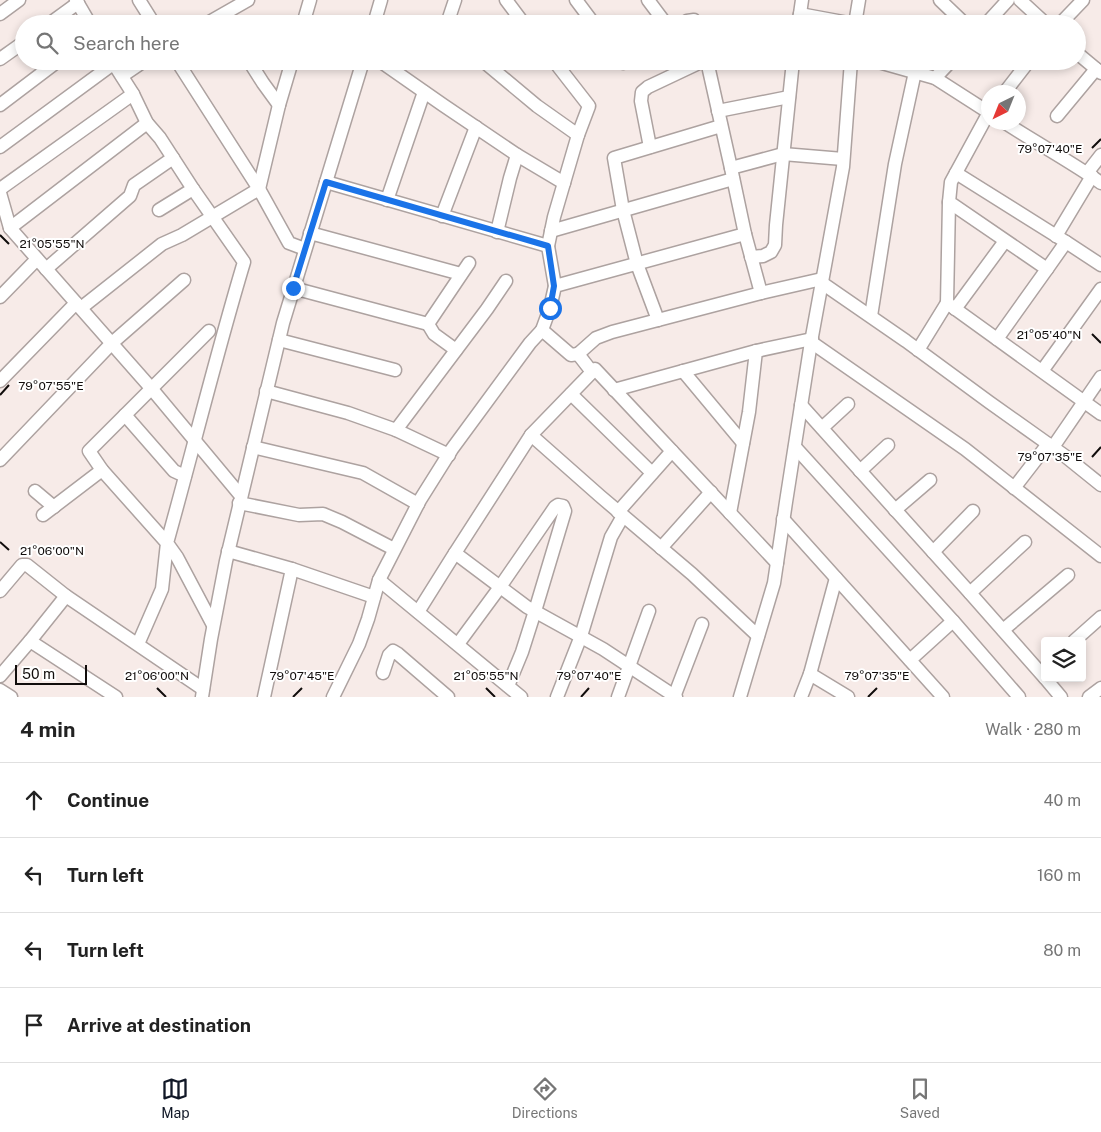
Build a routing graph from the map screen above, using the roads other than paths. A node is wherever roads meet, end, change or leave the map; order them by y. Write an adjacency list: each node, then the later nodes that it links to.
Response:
1 (19, 0): 17 (street)
2 (139, 0): 20 (street)
3 (248, 0): 21 (street)
4 (310, 0): 22 (street)
5 (381, 0): 23 (street)
6 (455, 0): 24 (street)
7 (506, 0): 25 (street)
8 (576, 0): 26 (street)
9 (802, 0): 28 (street)
10 (859, 0): 29 (street)
11 (940, 0): 30 (street)
12 (1008, 0): 31 (street)
13 (1020, 0): 32 (street)
14 (77, 1): 18 (street); 19 (street)
15 (652, 2): 27 (street)
16 (1076, 2): 33 (street)
17 (0, 14)
18 (60, 15)
19 (85, 15)
20 (148, 15)
21 (229, 15)
22 (306, 15)
23 (377, 15)
24 (450, 15)
25 (516, 15)
26 (587, 15)
27 (660, 15)
28 (800, 15)
29 (856, 15)
30 (956, 15)
31 (994, 15)
32 (1036, 15)
33 (1067, 15)
34 (15, 48): 35 (street)
35 (0, 59)
36 (1086, 60): 55 (street)
37 (46, 70): 63 (street)
38 (102, 70): 74 (street)
39 (118, 70): 57 (street)
40 (131, 70): 57 (street)
41 (183, 70): 87 (street)
42 (254, 70): 64 (street)
43 (289, 70): 64 (street)
44 (360, 70): 84 (street)
45 (393, 70): 60 (street)
46 (494, 70): 73 (street)
47 (561, 70): 73 (street)
48 (683, 70): 75 (street)
49 (708, 70): 66 (street)
50 (792, 70): 62 (street)
51 (850, 70): 80 (street)
52 (908, 70): 56 (street)
53 (943, 70): 58 (street)
54 (1022, 70): 59 (street)
55 (1099, 71): 67 (street)
56 (915, 72): 58 (street); 122 (street)
57 (122, 76): 61 (street)
58 (935, 78): 65 (street)
59 (1010, 85)
60 (424, 92): 71 (street); 89 (street)
61 (133, 94): 68 (street); 88 (street)
62 (789, 97): 66 (street); 76 (street)
63 (0, 105)
64 (279, 105): 87 (street)
65 (981, 108)
66 (718, 111): 69 (street)
67 (1057, 116)
68 (146, 124): 79 (street); 95 (street)
69 (721, 126): 75 (street); 81 (street)
70 (981, 126): 82 (street)
71 (476, 127): 77 (street); 93 (street)
72 (1016, 130): 83 (street)
73 (578, 135): 85 (street)
74 (0, 147)
75 (650, 147): 92 (street)
76 (783, 154): 80 (street); 81 (street); 104 (street)
77 (517, 155): 85 (street); 97 (street)
78 (1101, 155): 83 (street)
79 (173, 158): 86 (street); 109 (street)
80 (843, 159): 114 (street)
81 (732, 173): 92 (street); 99 (street)
82 (956, 173): 90 (street); 100 (street)
83 (1094, 177): 100 (street)
84 (326, 182): 89 (street); 98 (street)
85 (564, 183): 96 (street)
86 (193, 189): 91 (street); 94 (street)
87 (259, 189): 94 (street); 103 (street)
88 (0, 191): 95 (street)
89 (386, 200): 93 (street)
90 (949, 202): 101 (street); 121 (street)
91 (159, 210)
92 (623, 210): 96 (street); 107 (street)
93 (442, 216): 97 (street)
94 (212, 217): 120 (street); 153 (street)
95 (6, 224): 105 (street)
96 (551, 231): 102 (street)
97 (497, 232): 102 (street)
98 (310, 233): 103 (street); 111 (street)
99 (745, 234): 104 (street); 107 (street)
100 (1061, 239): 108 (street); 110 (street)
101 (1005, 241): 110 (street); 121 (street)
102 (548, 246): 115 (street)
103 (305, 250): 116 (street)
104 (751, 257): 118 (street)
105 (37, 259): 109 (street); 119 (street)
106 (469, 263): 111 (street)
107 (637, 264): 115 (street); 123 (street)
108 (1101, 265)
109 (46, 269): 120 (street)
110 (1047, 270): 127 (street)
111 (461, 274): 124 (street)
112 (184, 280): 130 (street)
113 (506, 281): 131 (street)
114 (822, 281): 118 (street); 122 (street); 129 (street)
115 (554, 286): 125 (street)
116 (293, 288): 124 (street); 128 (street)
117 (1101, 289): 137 (street)
118 (761, 293): 123 (street)
119 (0, 297)
120 (78, 306): 130 (street); 140 (street)
121 (951, 306): 127 (street); 132 (street)
122 (870, 316): 132 (street)
123 (658, 320): 134 (street)
124 (428, 324): 131 (street)
125 (542, 330): 134 (street); 160 (street)
126 (209, 331): 141 (street)
127 (998, 339): 137 (street)
128 (279, 340): 135 (street); 143 (street)
129 (811, 341): 133 (street); 147 (street); 168 (street)
130 (112, 343): 141 (street); 161 (street)
131 (456, 350): 151 (street)
132 (918, 350): 156 (street)
133 (756, 351): 136 (street); 154 (street)
134 (578, 354): 138 (street)
135 (396, 370)
136 (683, 371): 142 (street); 154 (street)
137 (1042, 371): 145 (street)
138 (592, 372): 142 (street); 144 (street)
139 (1101, 377): 145 (street)
140 (0, 381)
141 (151, 388): 149 (street); 153 (street)
142 (614, 390): 159 (street)
143 (266, 392): 151 (street); 157 (street)
144 (570, 394): 152 (street); 164 (street)
145 (1085, 402): 148 (street); 156 (street)
146 (848, 404): 150 (street)
147 (801, 405): 150 (street); 158 (street)
148 (1101, 414)
149 (125, 415): 162 (street); 165 (street)
150 (822, 428): 163 (street)
151 (396, 430): 160 (street)
152 (531, 435): 177 (street); 186 (street)
153 (195, 441): 165 (street); 171 (street)
154 (743, 443): 176 (street)
155 (888, 445): 163 (street)
156 (1050, 446): 167 (street); 168 (street)
157 (253, 447): 171 (street); 172 (street)
158 (794, 447): 179 (street); 202 (street)
159 (672, 451): 164 (street); 170 (street)
160 (449, 455): 172 (street)
161 (0, 460)
162 (102, 470): 173 (street); 181 (street)
163 (860, 471): 174 (street)
164 (652, 473): 177 (street)
165 (185, 476): 181 (street)
166 (930, 480): 174 (street)
167 (1101, 485)
168 (1014, 488): 187 (street)
169 (34, 491): 173 (street)
170 (711, 492): 176 (street); 182 (street)
171 (240, 500): 183 (street); 184 (street)
172 (418, 504): 183 (street)
173 (54, 506): 178 (street)
174 (895, 510): 185 (street)
175 (973, 511): 185 (street)
176 (730, 513): 188 (street)
177 (621, 514): 182 (street); 206 (street)
178 (43, 515)
179 (783, 519): 188 (street); 191 (street)
180 (1025, 542): 195 (street)
181 (166, 543): 204 (street); 210 (street)
182 (661, 548): 207 (street)
183 (394, 550): 192 (street)
184 (228, 551): 189 (street); 204 (street)
185 (933, 552): 195 (street)
186 (455, 553): 193 (street); 200 (street)
187 (1101, 556)
188 (777, 563): 207 (street)
189 (292, 569): 197 (street); 225 (street)
190 (1068, 575): 205 (street)
191 (836, 578): 212 (street); 216 (street)
192 (379, 580): 197 (street); 200 (street)
193 (500, 587): 198 (street); 198 (street); 211 (street)
194 (0, 591): 196 (street)
195 (970, 593): 205 (street)
196 (66, 596): 209 (street); 210 (street)
197 (374, 597): 226 (street)
198 (535, 611): 206 (street); 219 (street)
199 (649, 611): 213 (street)
200 (418, 612): 211 (street)
201 (1101, 617): 208 (street)
202 (953, 621): 212 (street); 236 (street)
203 (702, 624): 231 (street)
204 (213, 625): 222 (street)
205 (1003, 630): 214 (street)
206 (581, 636): 213 (street); 229 (street)
207 (758, 636): 232 (street)
208 (1078, 637)
209 (30, 641): 217 (street); 224 (street)
210 (138, 644): 222 (street)
211 (458, 644): 219 (street)
212 (910, 660): 235 (street)
213 (629, 666): 230 (street); 231 (street)
214 (1041, 671)
215 (383, 672): 227 (street)
216 (810, 674): 233 (street); 234 (street)
217 (0, 676)
218 (1050, 682): 237 (street)
219 (508, 686): 228 (street)
220 (1101, 688): 238 (street)
221 (0, 690): 223 (street)
222 (202, 693)
223 (11, 697)
224 (116, 697)
225 (264, 697)
226 (333, 697)
227 (448, 697)
228 (521, 697)
229 (557, 697)
230 (618, 697)
231 (675, 697)
232 (740, 697)
233 (801, 697)
234 (848, 697)
235 (943, 697)
236 (1019, 697)
237 (1061, 697)
238 (1090, 697)

